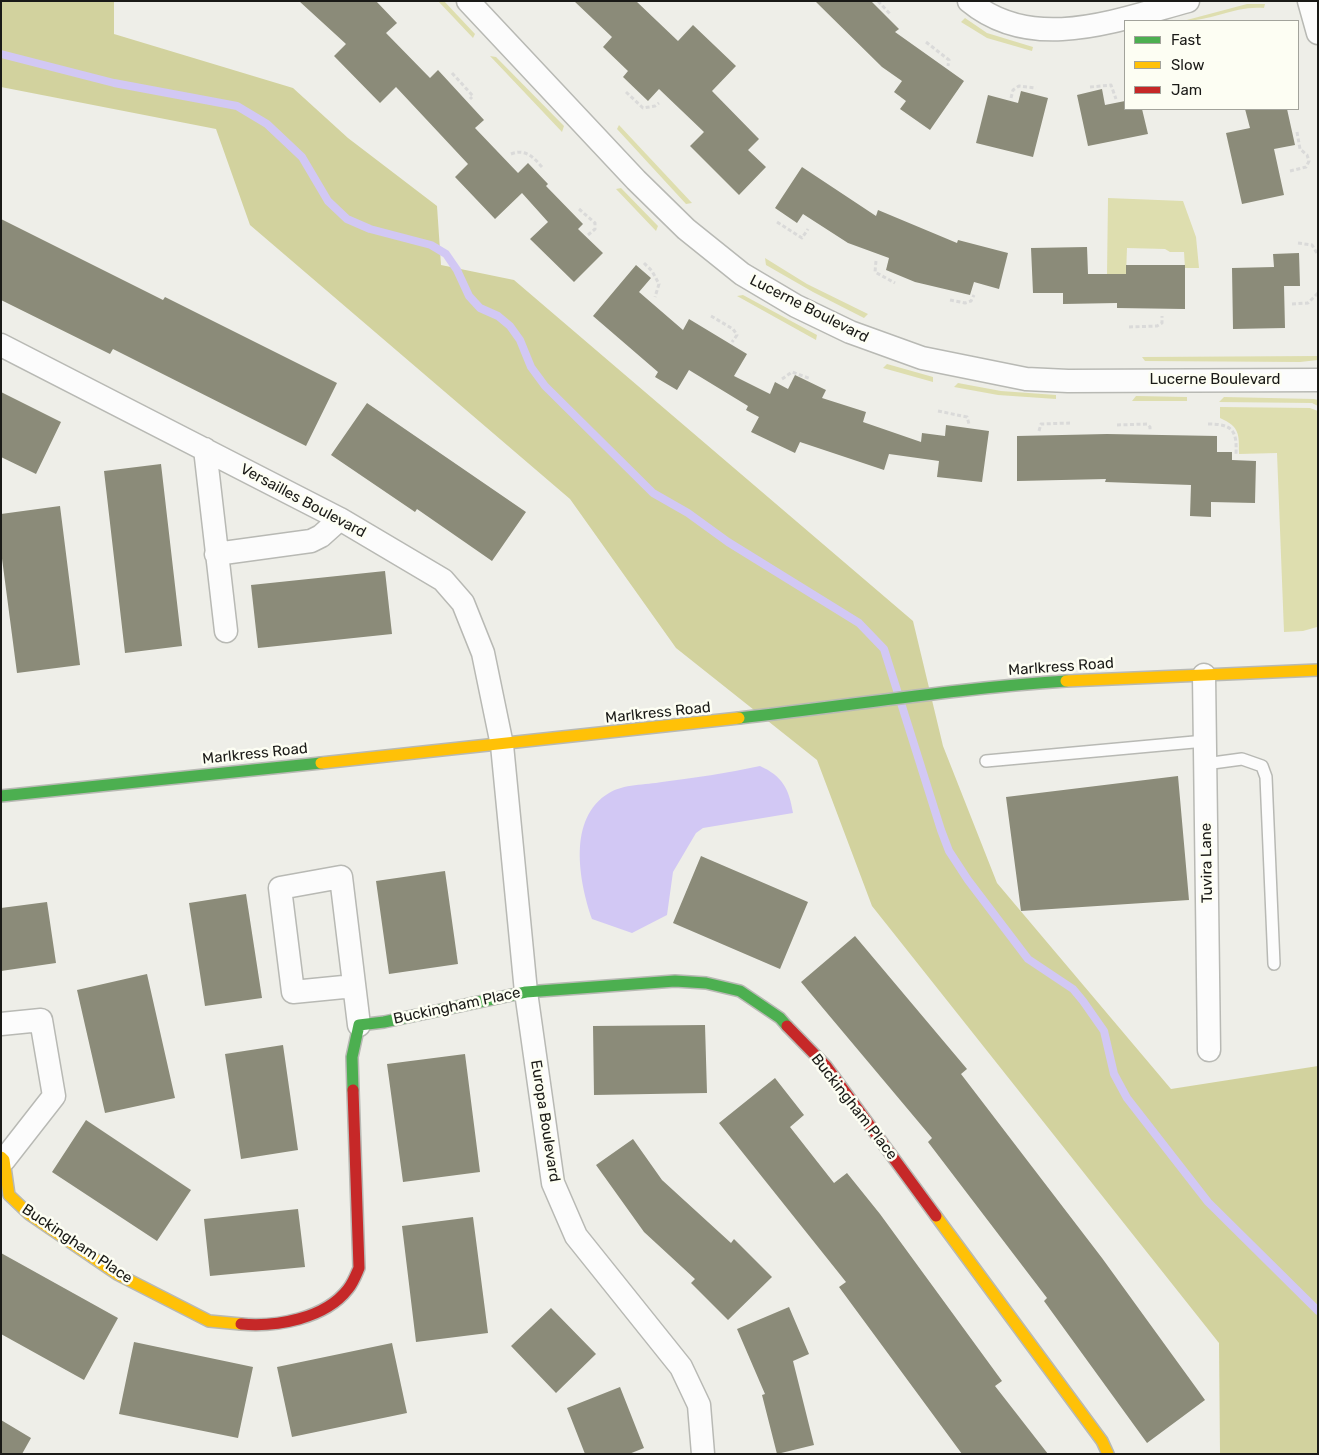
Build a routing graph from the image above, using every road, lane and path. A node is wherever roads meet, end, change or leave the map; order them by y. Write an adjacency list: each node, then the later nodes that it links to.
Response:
1 (468, 1): 43 (street, Lucerne Boulevard)
2 (878, 1): 6 (path)
3 (969, 1): 4 (street)
4 (1188, 1)
5 (1309, 1): 7 (street)
6 (890, 14)
7 (1318, 33)
8 (926, 42): 9 (path)
9 (948, 66)
10 (452, 73): 15 (path)
11 (1090, 87): 16 (path)
12 (1036, 88): 14 (path)
13 (626, 92): 17 (path)
14 (1011, 98)
15 (470, 99)
16 (1116, 99)
17 (658, 103)
18 (1297, 132): 21 (path)
19 (511, 154): 20 (path)
20 (543, 168)
21 (1290, 171)
22 (579, 209): 25 (path)
23 (777, 222): 24 (path)
24 (808, 230)
25 (588, 235)
26 (1298, 243): 27 (path)
27 (1318, 255)
28 (876, 261): 30 (path)
29 (644, 263): 33 (path)
30 (896, 283)
31 (1318, 293): 35 (path)
32 (974, 295): 34 (path)
33 (655, 297)
34 (950, 300)
35 (1292, 304)
36 (711, 316): 39 (path)
37 (1162, 316): 38 (path)
38 (1129, 328)
39 (732, 342)
40 (1, 345): 51 (street, Versailles Boulevard)
41 (782, 379): 42 (path)
42 (811, 379)
43 (1318, 380)
44 (938, 411): 46 (path)
45 (1070, 423): 49 (path)
46 (969, 424)
47 (1208, 424): 52 (path)
48 (1118, 425): 50 (path)
49 (1039, 431)
50 (1150, 431)
51 (205, 449): 53 (street, Versailles Boulevard); 54 (street)
52 (1236, 454)
53 (340, 519): 54 (street); 59 (street, Versailles Boulevard)
54 (216, 554): 55 (street)
55 (226, 631)
56 (1318, 670): 57 (street, Marlkress Road)
57 (1204, 675): 58 (street, Tuvira Lane); 59 (street, Marlkress Road)
58 (1205, 741): 60 (lane); 61 (street, Tuvira Lane)
59 (502, 745): 62 (street, Marlkress Road); 65 (street, Europa Boulevard)
60 (986, 761)
61 (1205, 764): 63 (lane); 68 (street, Tuvira Lane)
62 (1, 796)
63 (1274, 964)
64 (354, 986): 64 (street, Buckingham Place); 67 (street, Buckingham Place)
65 (526, 992): 67 (street, Buckingham Place); 70 (street, Europa Boulevard); 71 (street, Buckingham Place)
66 (1, 1024): 69 (street, Buckingham Place)
67 (359, 1025): 69 (street, Buckingham Place)
68 (1210, 1050)
69 (3, 1158)
70 (703, 1454)
71 (1108, 1454)

